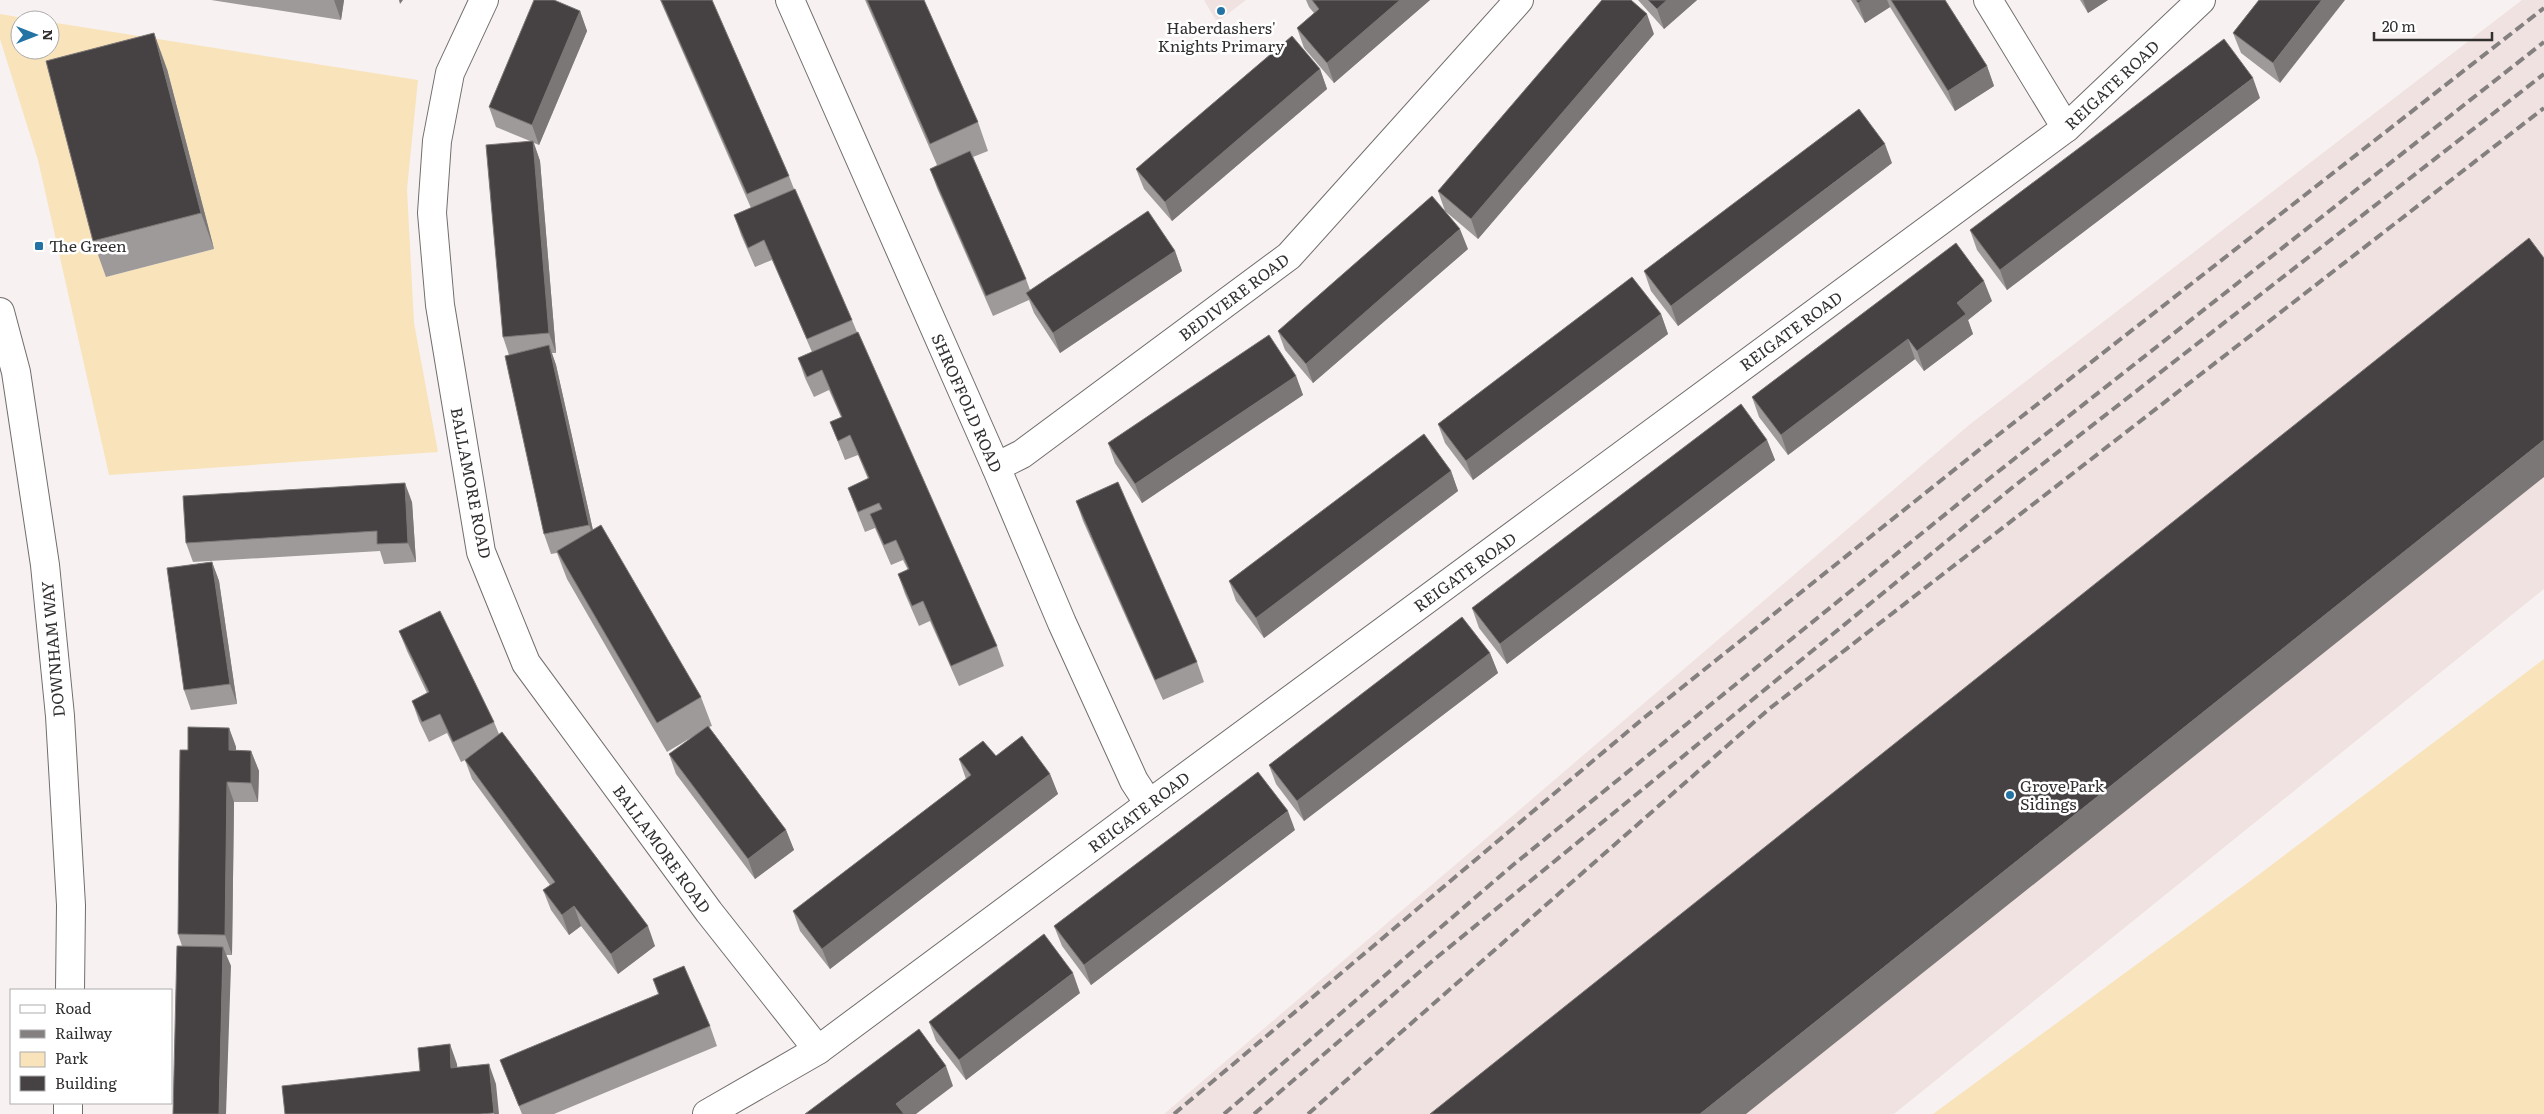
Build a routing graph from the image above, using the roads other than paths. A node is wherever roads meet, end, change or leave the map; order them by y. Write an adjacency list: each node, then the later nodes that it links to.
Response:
1 (484, 0): 11 (street, BALLAMORE ROAD)
2 (790, 0): 8 (street, SHROFFOLD ROAD)
3 (1519, 0): 8 (street, BEDIVERE ROAD)
4 (1988, 0): 6 (street)
5 (2201, 0): 6 (street, REIGATE ROAD)
6 (2066, 128): 9 (street, REIGATE ROAD)
7 (0, 312): 10 (street, DOWNHAM WAY)
8 (996, 467): 9 (street, SHROFFOLD ROAD)
9 (1149, 804): 11 (street, REIGATE ROAD)
10 (70, 989)
11 (818, 1050): 12 (street, REIGATE ROAD)
12 (707, 1114)

